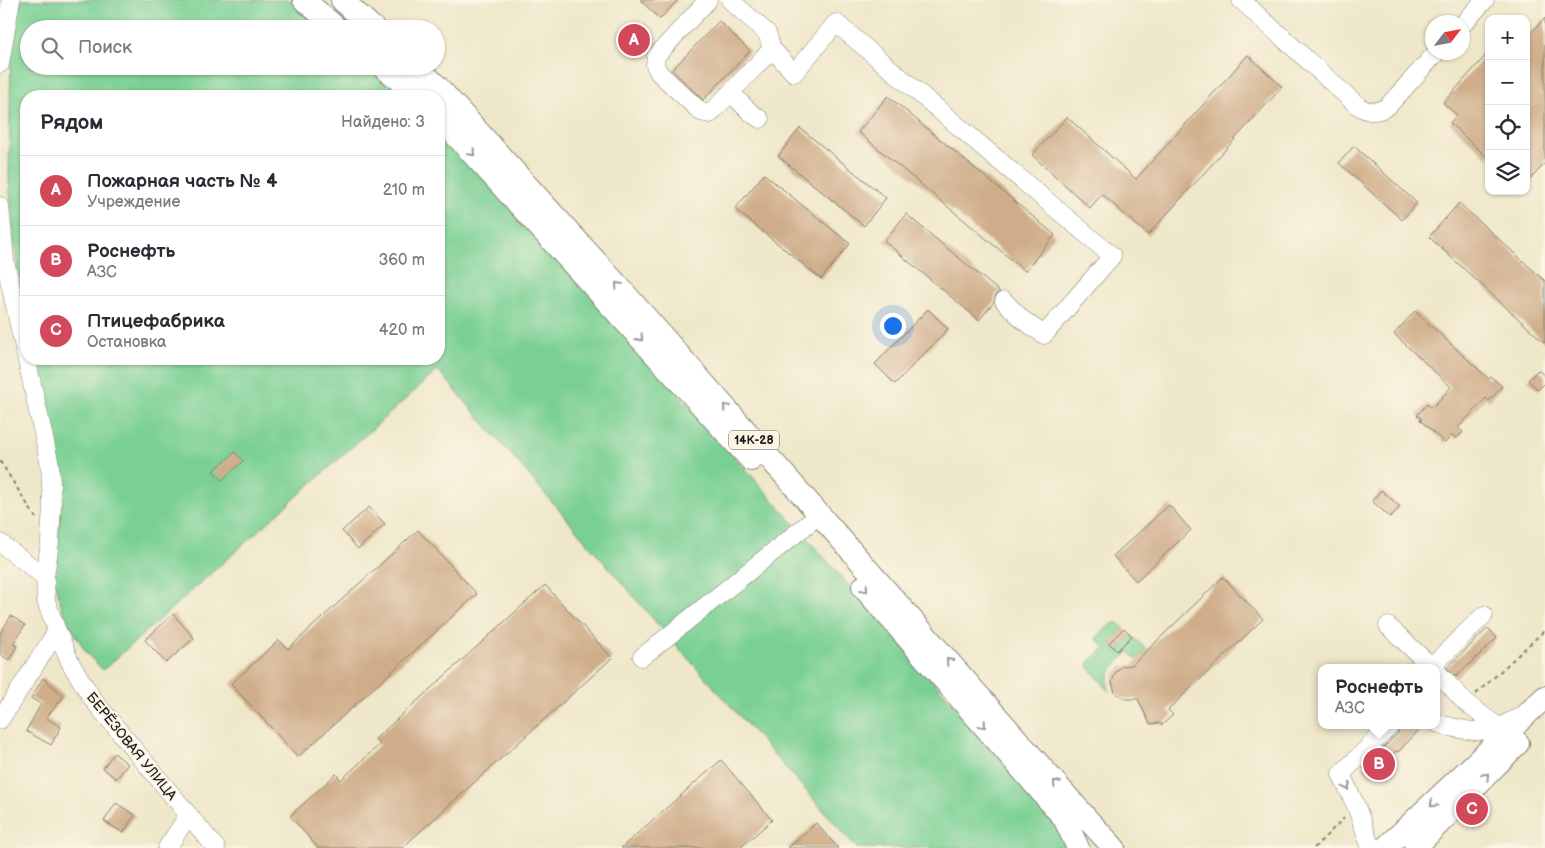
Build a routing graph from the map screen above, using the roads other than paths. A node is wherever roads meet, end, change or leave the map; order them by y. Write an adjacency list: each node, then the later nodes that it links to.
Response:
1 (11, 0): 13 (street)
2 (304, 0): 9 (main road)
3 (342, 0): 10 (main road)
4 (708, 0): 18 (street)
5 (730, 0): 11 (street)
6 (1241, 0): 12 (street)
7 (1485, 0): 8 (street)
8 (1470, 16)
9 (327, 20)
10 (364, 20)
11 (772, 49): 18 (street); 24 (street)
12 (1430, 60)
13 (0, 64)
14 (393, 75): 16 (main road)
15 (424, 75): 17 (main road, 14К-28, one-way to 15)
16 (411, 90)
17 (440, 90)
18 (731, 93): 20 (street)
19 (445, 96): 44 (main road, 14К-28, one-way to 19)
20 (760, 119)
21 (445, 124): 27 (main road, 14К-28, one-way to 27)
22 (0, 206): 23 (street, БЕРЁЗОВАЯ УЛИЦА)
23 (2, 262): 25 (street, БЕРЁЗОВАЯ УЛИЦА)
24 (1004, 301)
25 (20, 338)
26 (26, 365): 29 (street, БЕРЁЗОВАЯ УЛИЦА)
27 (809, 523): 33 (street); 43 (main road, 14К-28, one-way to 43)
28 (0, 543): 29 (street)
29 (45, 577): 32 (street, БЕРЁЗОВАЯ УЛИЦА)
30 (1484, 616): 35 (street)
31 (1388, 626): 34 (street)
32 (58, 631): 38 (street); 42 (street, БЕРЁЗОВАЯ УЛИЦА)
33 (642, 657)
34 (1429, 664)
35 (1439, 664)
36 (1440, 675): 41 (street)
37 (1541, 707): 41 (main road); 53 (main road, one-way to 37)
38 (0, 720)
39 (1440, 724): 41 (street)
40 (1386, 729): 51 (street, one-way to 51)
41 (1503, 731): 52 (main road, one-way to 52)
42 (188, 816): 45 (street); 46 (street, БЕРЁЗОВАЯ УЛИЦА)
43 (1064, 818): 47 (main road); 48 (main road)
44 (1088, 820): 49 (main road, 14К-28); 50 (main road)
45 (167, 848)
46 (216, 848)
47 (1078, 848)
48 (1091, 848)
49 (1114, 848)
50 (1120, 848)
51 (1371, 848)
52 (1385, 848)
53 (1415, 848)

